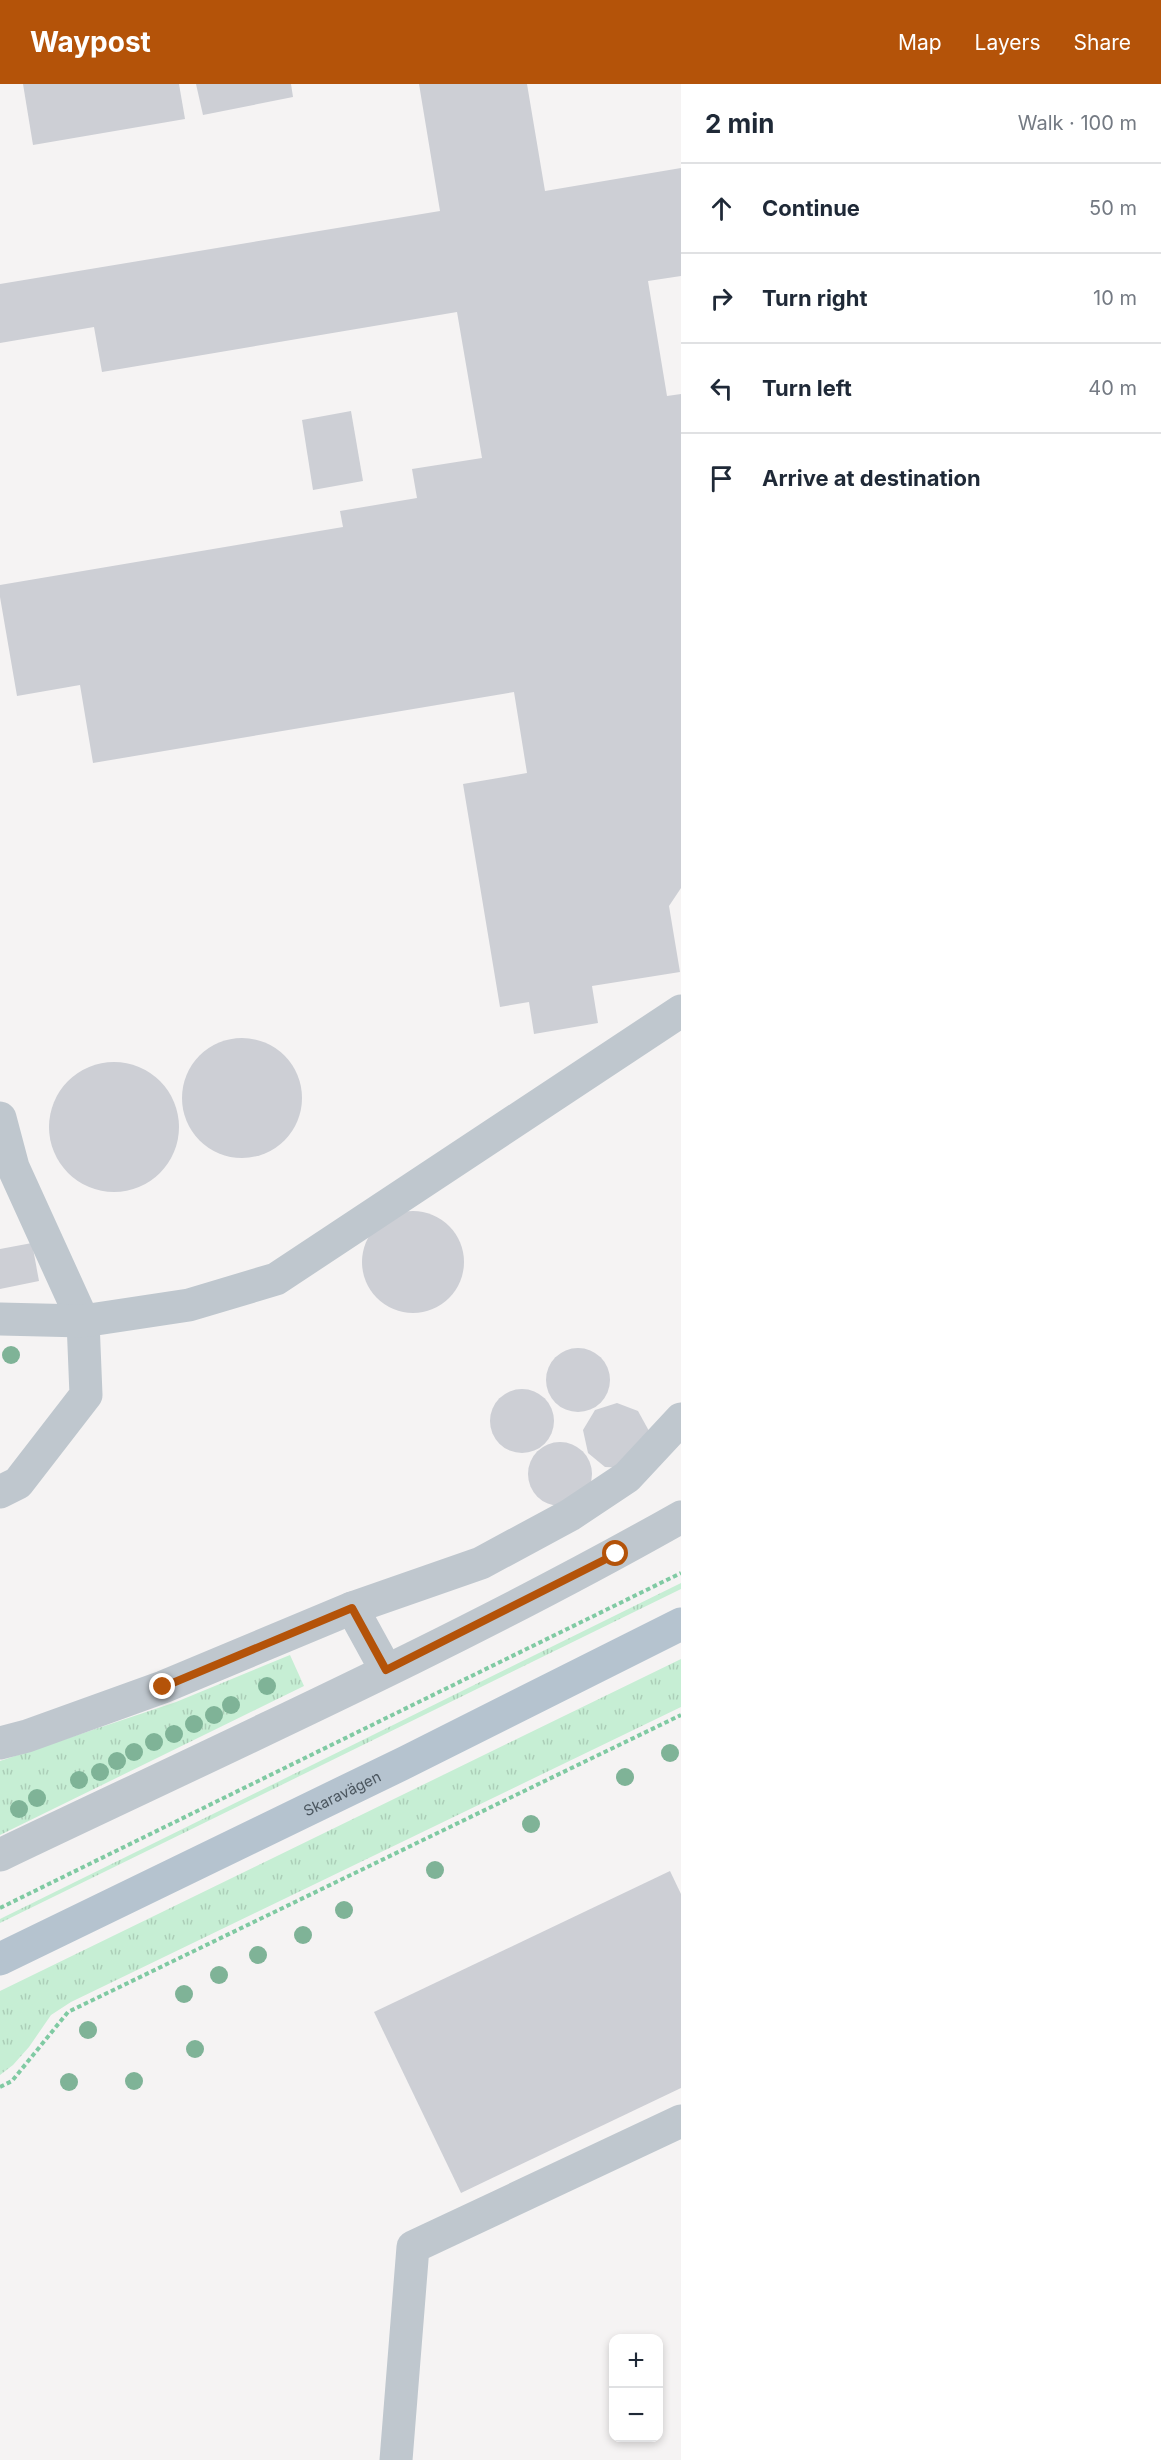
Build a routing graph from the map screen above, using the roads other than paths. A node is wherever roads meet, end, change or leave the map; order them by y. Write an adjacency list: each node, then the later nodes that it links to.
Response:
1 (681, 1011): 4 (street)
2 (0, 1118): 4 (street)
3 (0, 1319): 4 (street)
4 (83, 1321): 6 (street)
5 (681, 1419): 8 (street)
6 (0, 1492)
7 (681, 1517): 10 (street)
8 (352, 1608): 10 (street); 11 (street)
9 (681, 1624): 13 (main road, Skaravägen)
10 (386, 1670): 12 (street)
11 (0, 1743)
12 (0, 1855)
13 (0, 1959)
14 (681, 2121): 15 (street)
15 (396, 2460)

